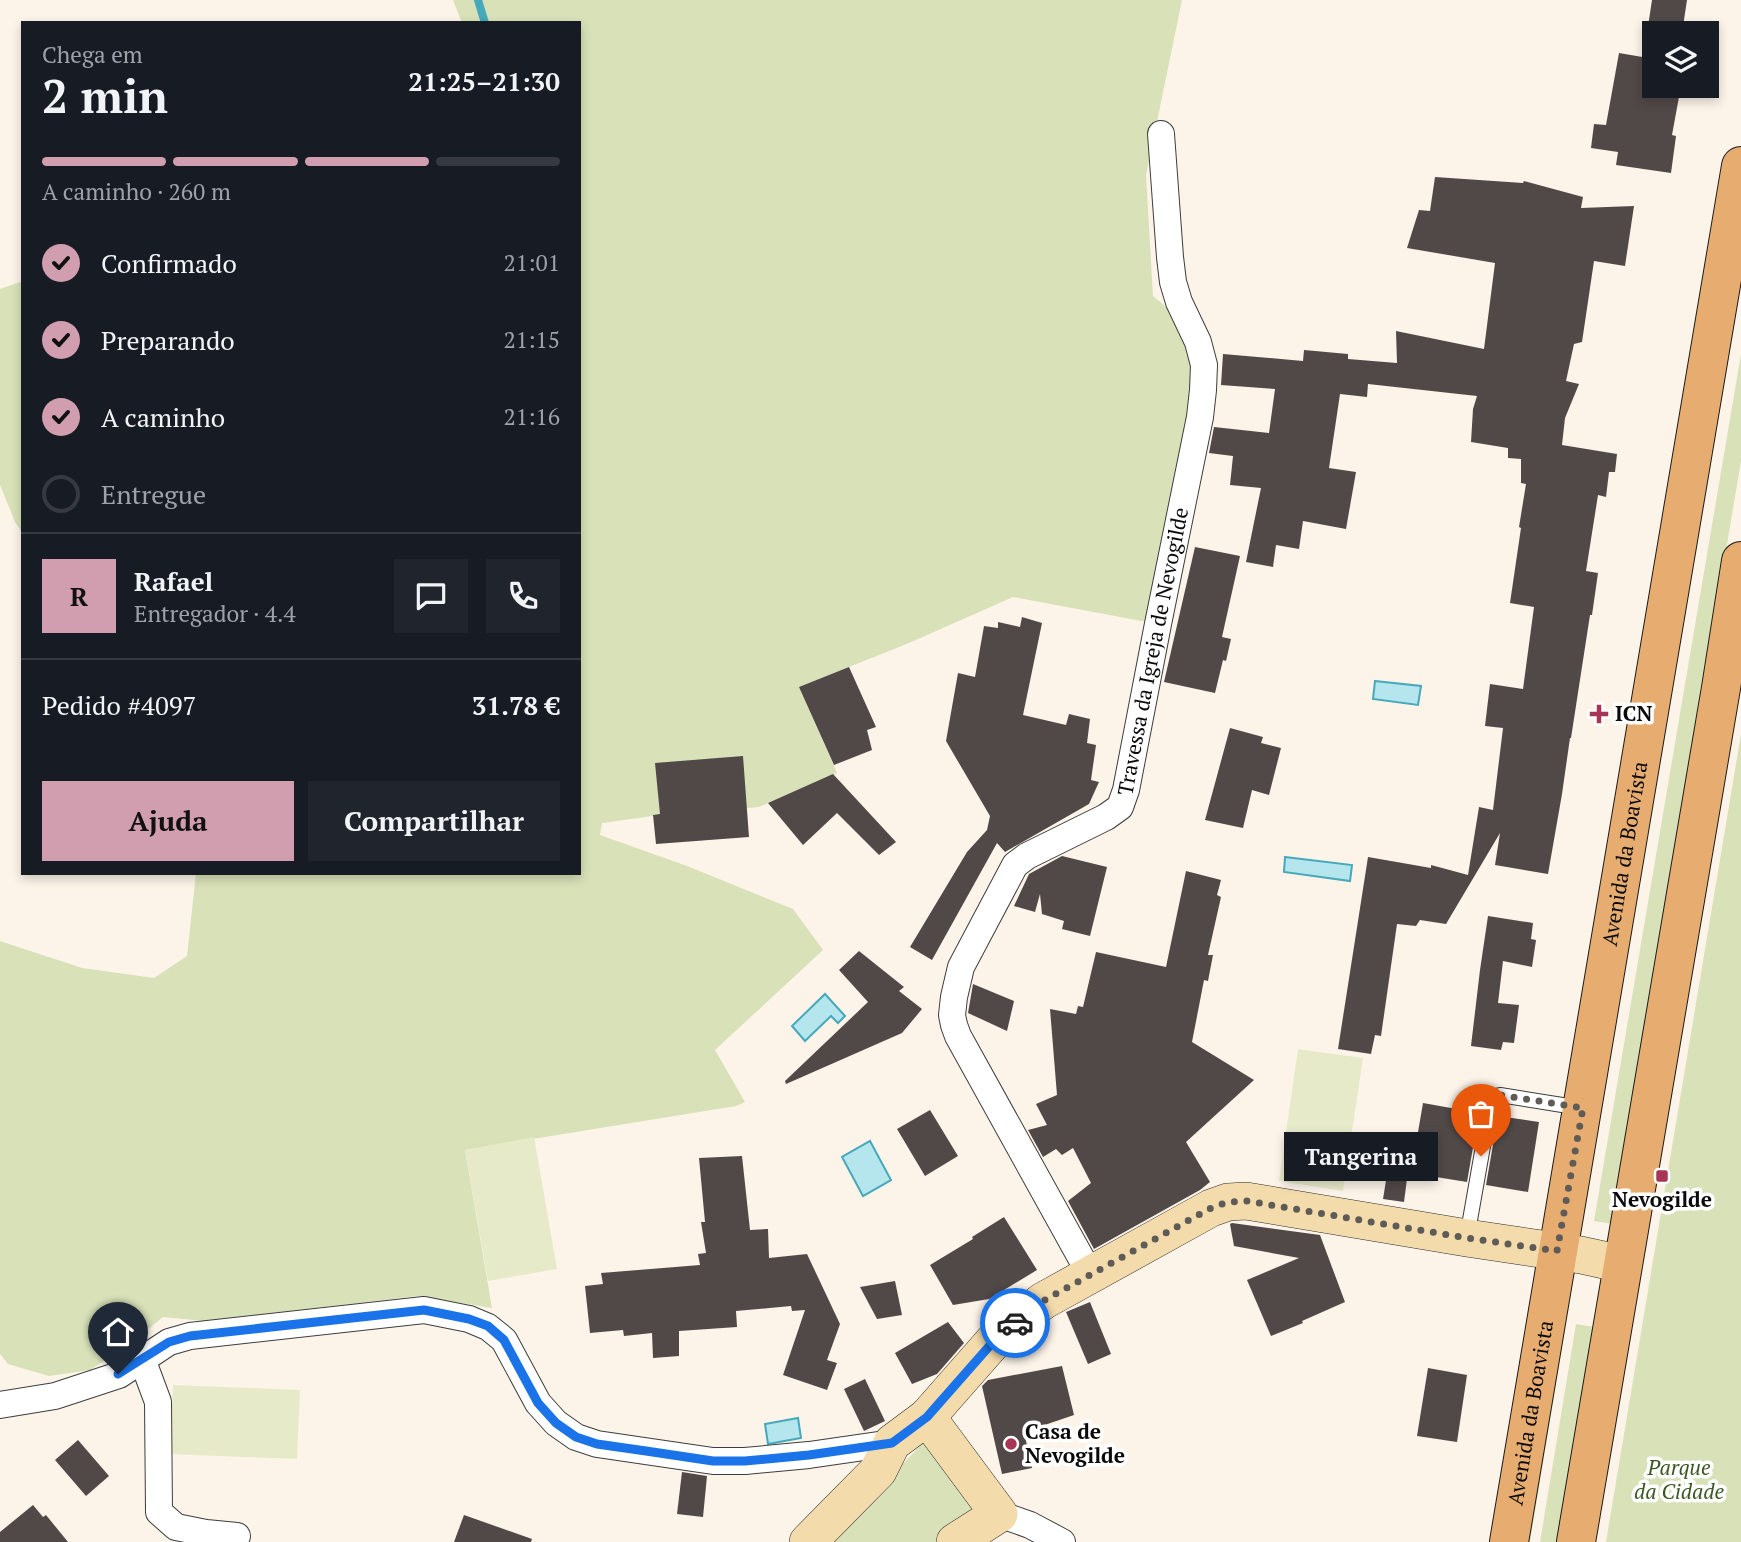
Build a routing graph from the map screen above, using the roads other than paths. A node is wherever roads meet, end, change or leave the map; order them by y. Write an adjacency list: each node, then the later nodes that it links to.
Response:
1 (1161, 134): 8 (street, Travessa da Igreja de Nevogilde)
2 (1741, 166): 4 (main road, Avenida da Boavista)
3 (1741, 561): 7 (main road)
4 (1583, 1108): 5 (lane); 6 (main road, Avenida da Boavista)
5 (1467, 1238): 6 (street); 8 (street)
6 (1557, 1251): 7 (street); 18 (main road, Avenida da Boavista)
7 (1622, 1264): 19 (main road)
8 (1090, 1274): 11 (street)
9 (142, 1359): 10 (street); 12 (street); 14 (street)
10 (0, 1405)
11 (927, 1417): 12 (street); 13 (street)
12 (892, 1443): 15 (street)
13 (999, 1514): 16 (street); 17 (street)
14 (237, 1536)
15 (808, 1542)
16 (955, 1542)
17 (1062, 1542)
18 (1509, 1542)
19 (1576, 1542)

